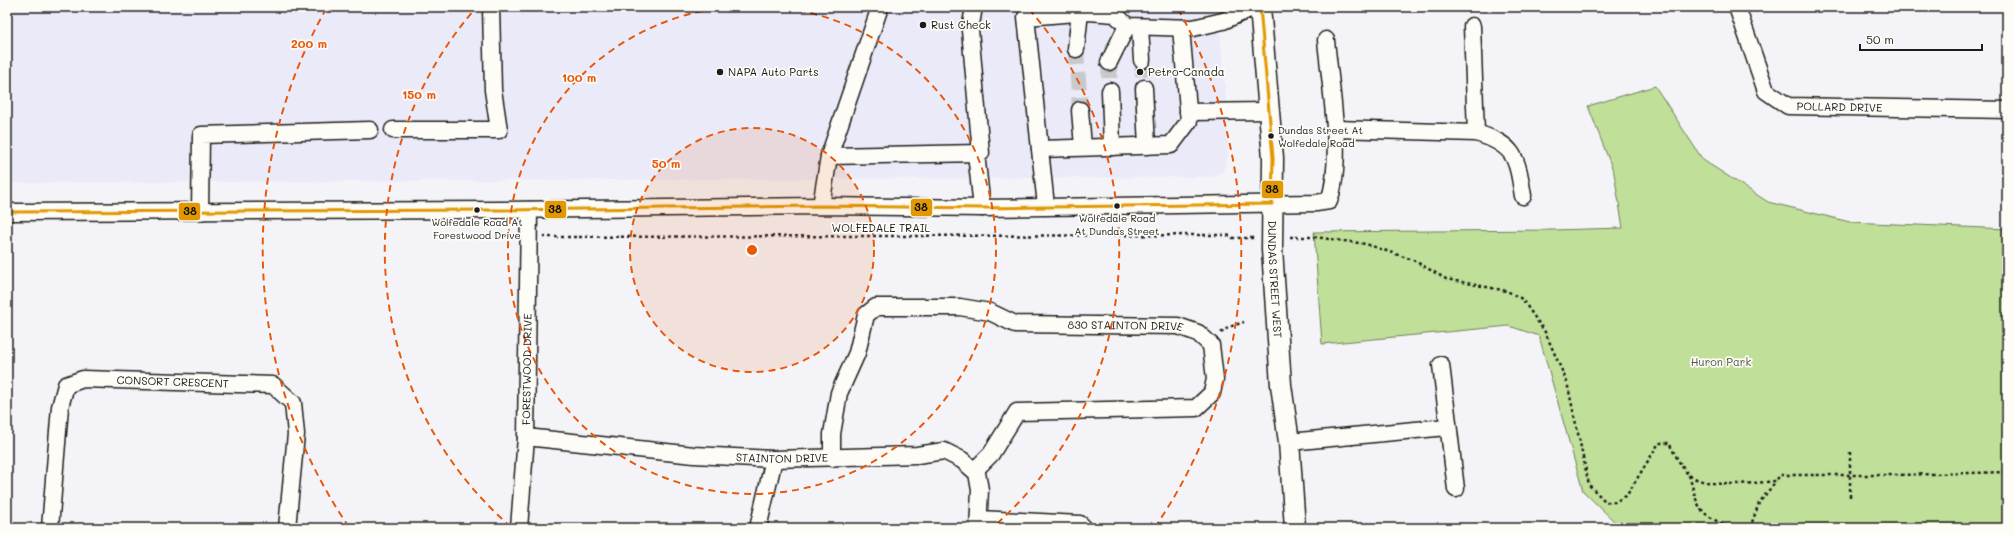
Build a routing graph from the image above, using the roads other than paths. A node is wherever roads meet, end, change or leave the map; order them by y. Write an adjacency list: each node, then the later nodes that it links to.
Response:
1 (491, 7): 23 (street)
2 (880, 7): 31 (street)
3 (974, 7): 30 (street)
4 (1254, 7): 11 (street)
5 (1260, 7): 20 (main road, DUNDAS STREET WEST)
6 (1737, 7): 19 (street, POLLARD DRIVE)
7 (1026, 12): 8 (street); 29 (street)
8 (1080, 12): 10 (street); 13 (street)
9 (1472, 26): 25 (street)
10 (1134, 27): 11 (street); 14 (street); 15 (street)
11 (1181, 28): 21 (street)
12 (1326, 40): 24 (street)
13 (1076, 49)
14 (1142, 60)
15 (1109, 62)
16 (1144, 88): 26 (street)
17 (1110, 91): 28 (street)
18 (1080, 110): 27 (street)
19 (2007, 110)
20 (1269, 111): 21 (street); 33 (main road, DUNDAS STREET WEST)
21 (1188, 112): 26 (street)
22 (370, 130): 39 (street)
23 (394, 130)
24 (1335, 130): 25 (street); 33 (street)
25 (1476, 133): 32 (street)
26 (1148, 146): 28 (street)
27 (1083, 147): 28 (street); 29 (street)
28 (1112, 147)
29 (1040, 149): 35 (street)
30 (976, 153): 31 (street); 36 (street)
31 (829, 156): 34 (street)
32 (1523, 196)
33 (1272, 204): 35 (street); 43 (main road, DUNDAS STREET WEST)
34 (821, 206): 36 (street); 37 (street)
35 (1046, 206): 36 (street)
36 (982, 208)
37 (529, 210): 39 (street); 42 (street, FORESTWOOD DRIVE)
38 (7, 212): 39 (street)
39 (200, 212)
40 (1441, 365): 41 (street)
41 (1447, 427): 43 (street); 47 (street)
42 (526, 437): 45 (street, STAINTON DRIVE); 51 (street, FORESTWOOD DRIVE)
43 (1289, 442): 54 (main road, DUNDAS STREET WEST)
44 (832, 458): 45 (street, STAINTON DRIVE); 46 (street, STAINTON DRIVE); 46 (street, 830 STAINTON DRIVE)
45 (774, 459): 52 (street)
46 (975, 470): 48 (street)
47 (1456, 489)
48 (979, 523): 53 (street)
49 (50, 528): 50 (street, CONSORT CRESCENT)
50 (287, 528)
51 (519, 528)
52 (758, 528)
53 (1084, 528)
54 (1295, 528)

